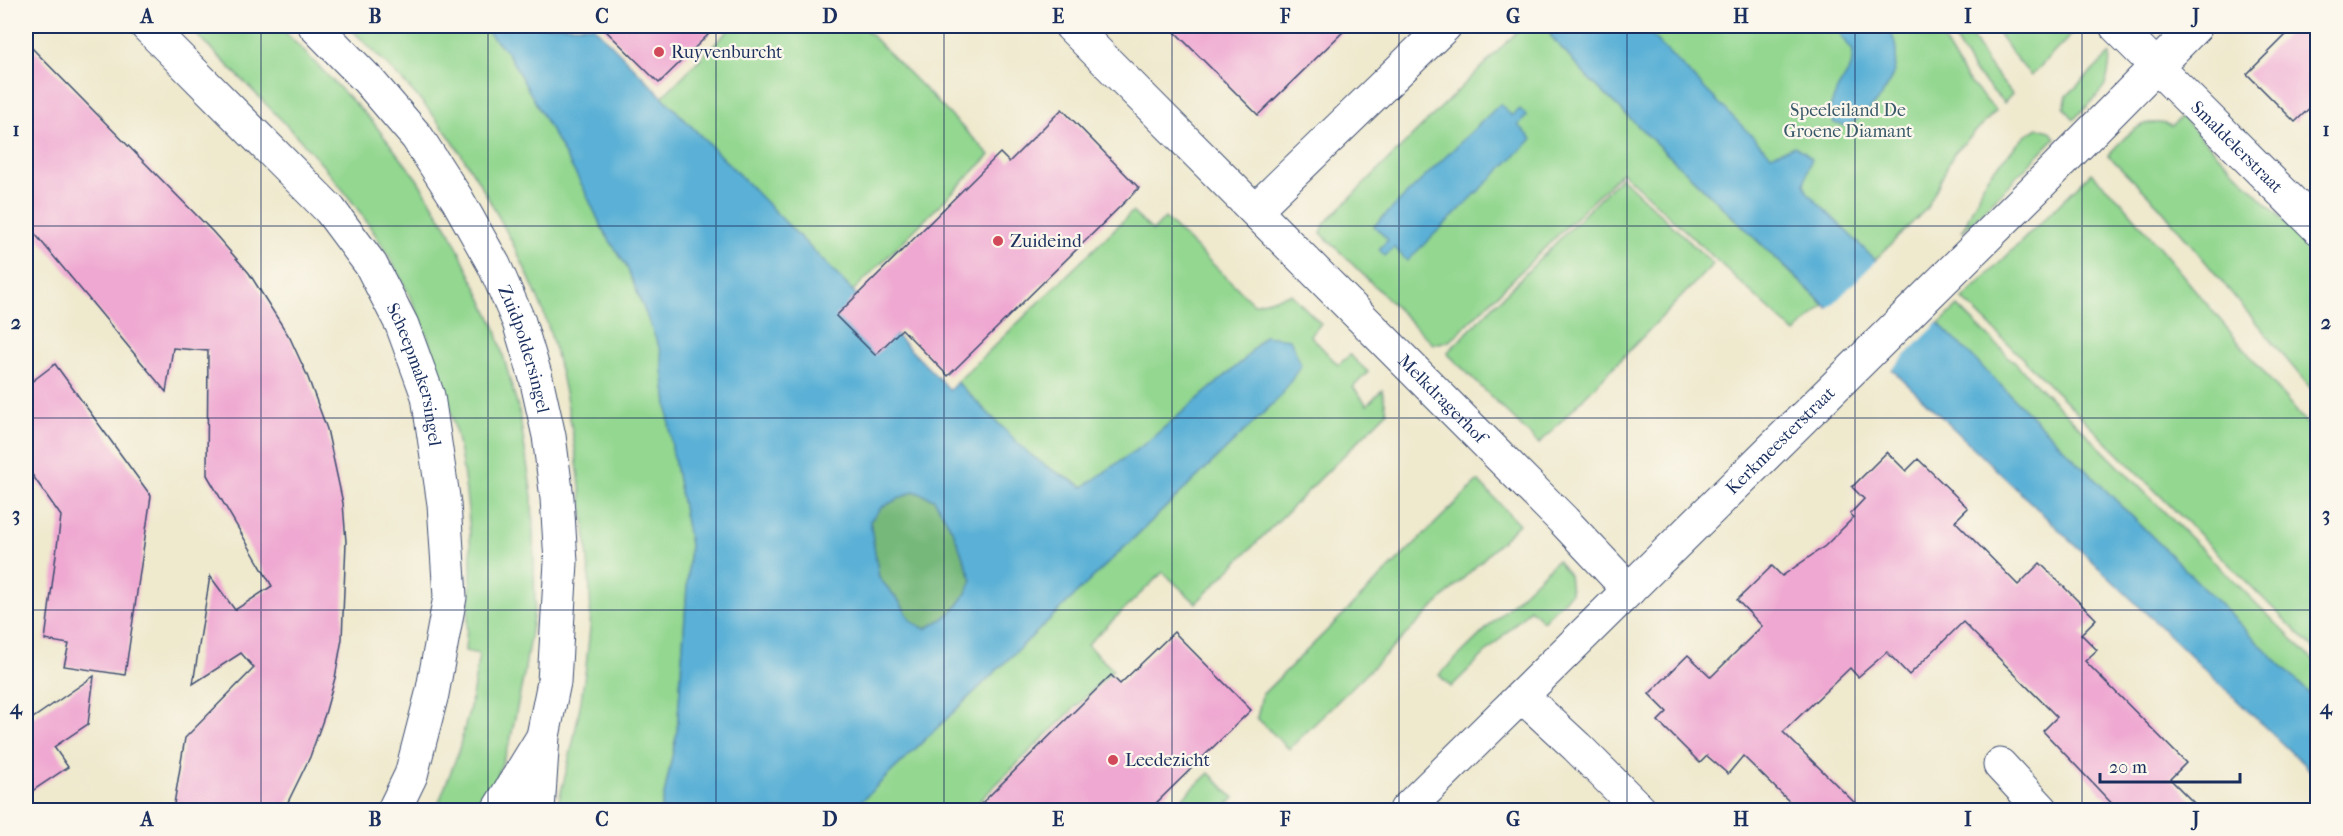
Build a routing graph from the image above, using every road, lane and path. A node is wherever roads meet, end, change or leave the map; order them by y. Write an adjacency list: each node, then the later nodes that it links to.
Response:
1 (147, 26): 14 (street, Scheepmakersingel)
2 (315, 26): 12 (street, Zuidpoldersingel)
3 (1071, 26): 8 (street, Melkdragerhof)
4 (1445, 26): 8 (street)
5 (2116, 26): 7 (street, Smaldelerstraat)
6 (2196, 26): 7 (street, Kerkmeesterstraat)
7 (2155, 67): 9 (street, Smaldelerstraat); 10 (street, Kerkmeesterstraat)
8 (1255, 210): 10 (street, Melkdragerhof)
9 (2318, 228)
10 (1629, 590): 11 (street, Kerkmeesterstraat)
11 (1522, 696): 17 (street, Kerkmeesterstraat); 18 (street)
12 (543, 736): 15 (street, Zuidpoldersingel); 16 (street, Zuidpoldersingel)
13 (2000, 765): 19 (street)
14 (394, 810)
15 (498, 810)
16 (538, 810)
17 (1406, 810)
18 (1640, 810)
19 (2042, 810)

